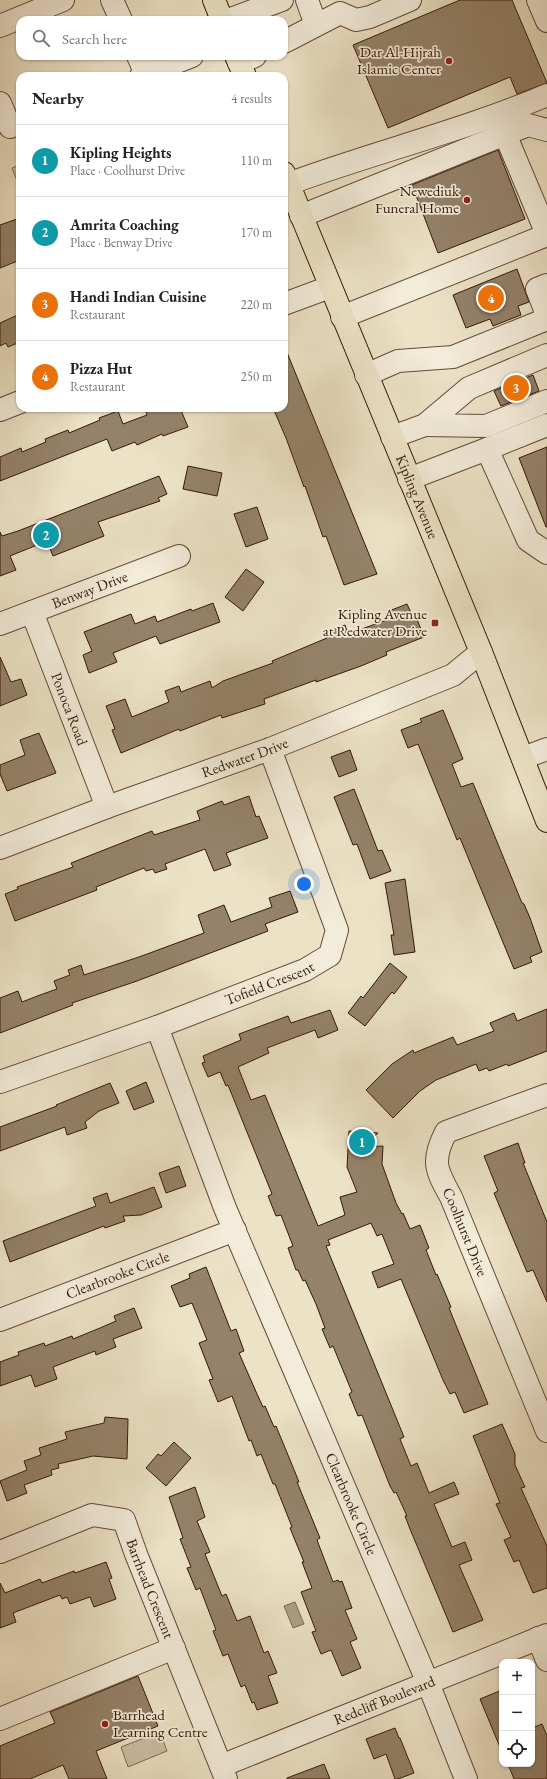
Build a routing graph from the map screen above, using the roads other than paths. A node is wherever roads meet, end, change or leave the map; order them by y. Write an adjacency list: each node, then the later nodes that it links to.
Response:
1 (63, 0): 9 (street)
2 (112, 0): 10 (street)
3 (214, 0): 11 (main road)
4 (282, 0): 12 (street)
5 (306, 0): 15 (street)
6 (410, 0): 8 (street)
7 (538, 0): 14 (street)
8 (342, 6): 15 (street)
9 (24, 16)
10 (120, 16)
11 (220, 16)
12 (239, 16)
13 (16, 19): 16 (street)
14 (547, 21)
15 (316, 25): 17 (street)
16 (0, 26)
17 (288, 40)
18 (177, 60): 19 (street)
19 (142, 69)
20 (547, 95): 25 (street)
21 (0, 103): 22 (street)
22 (16, 125)
23 (547, 130): 24 (street)
24 (505, 134): 27 (street); 28 (street)
25 (288, 179)
26 (288, 184): 27 (main road, Kipling Avenue)
27 (301, 216): 30 (main road, Kipling Avenue)
28 (547, 235): 33 (street)
29 (547, 284): 32 (street)
30 (330, 287): 31 (street); 33 (main road, Kipling Avenue)
31 (288, 303)
32 (547, 315)
33 (342, 317): 36 (main road, Kipling Avenue)
34 (547, 319): 36 (street)
35 (547, 355): 41 (street)
36 (366, 375): 42 (main road, Kipling Avenue)
37 (547, 401): 41 (street)
38 (16, 404): 39 (street)
39 (0, 410)
40 (547, 425): 43 (street)
41 (425, 426): 42 (street)
42 (392, 437): 44 (main road, Kipling Avenue)
43 (487, 449): 44 (street); 45 (street)
44 (409, 479): 49 (main road, Kipling Avenue)
45 (547, 553)
46 (179, 556): 47 (street, Benway Drive)
47 (32, 612): 48 (street, Benway Drive); 53 (street, Ponoca Road)
48 (0, 624)
49 (481, 652): 50 (street, Redwater Drive); 52 (main road, Kipling Avenue)
50 (270, 749): 53 (street, Redwater Drive); 56 (street, Tofield Crescent)
51 (547, 749): 52 (street)
52 (523, 758): 54 (main road, Kipling Avenue)
53 (107, 807): 55 (street, Redwater Drive)
54 (547, 821)
55 (0, 848)
56 (158, 1027): 57 (street, Tofield Crescent); 59 (street, Clearbrooke Circle)
57 (0, 1082)
58 (547, 1095): 61 (street, Coolhurst Drive)
59 (235, 1230): 60 (street, Clearbrooke Circle); 66 (street, Clearbrooke Circle)
60 (0, 1320)
61 (547, 1431)
62 (0, 1552): 64 (street, Barrhead Crescent)
63 (543, 1636): 65 (street); 66 (street, Redcliff Boulevard)
64 (174, 1648): 67 (street); 68 (street, Barrhead Crescent)
65 (547, 1660)
66 (428, 1683): 68 (street, Redcliff Boulevard); 69 (street, Clearbrooke Circle)
67 (0, 1719)
68 (224, 1773)
69 (466, 1779)

